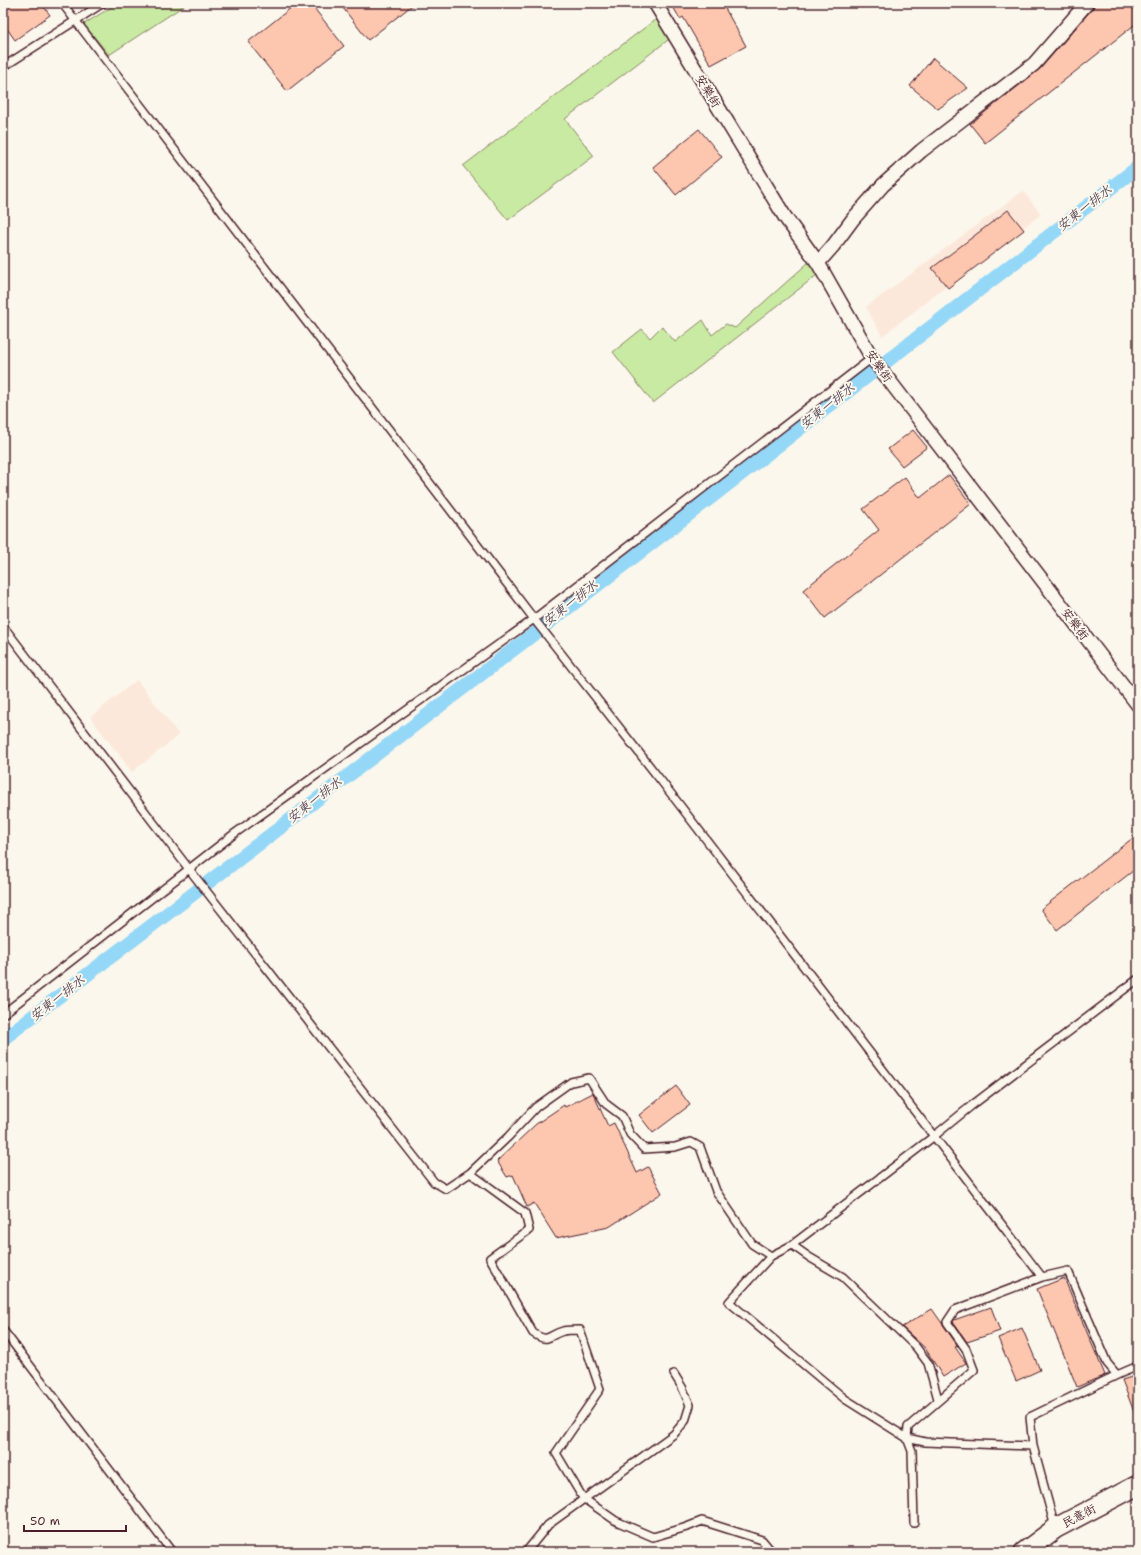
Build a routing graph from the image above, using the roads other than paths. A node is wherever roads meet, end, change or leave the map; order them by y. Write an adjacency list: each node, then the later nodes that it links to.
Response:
1 (62, 3): 7 (lane)
2 (103, 3): 7 (lane)
3 (655, 3): 9 (street, 安樂街)
4 (1087, 3): 9 (street)
5 (1136, 3): 6 (lane)
6 (1138, 6)
7 (75, 20): 8 (lane); 11 (lane)
8 (3, 67)
9 (818, 263): 10 (street, 安樂街)
10 (872, 358): 11 (lane); 13 (street, 安樂街)
11 (534, 619): 14 (lane); 17 (lane)
12 (3, 626): 14 (lane)
13 (1138, 705)
14 (189, 869): 16 (lane); 18 (lane)
15 (1138, 980): 17 (lane)
16 (3, 1014)
17 (933, 1137): 19 (lane); 21 (lane)
18 (470, 1173): 20 (lane); 30 (lane)
19 (792, 1245): 20 (lane); 26 (lane)
20 (771, 1256): 27 (lane)
21 (1042, 1277): 25 (lane); 26 (lane)
22 (3, 1330): 33 (lane)
23 (1138, 1366): 25 (lane)
24 (674, 1374): 30 (lane)
25 (1117, 1375): 28 (lane)
26 (938, 1400): 27 (lane)
27 (907, 1438): 28 (lane); 31 (lane)
28 (1033, 1446): 32 (lane)
29 (1138, 1485): 32 (street, 民意街)
30 (583, 1498): 34 (lane); 35 (lane)
31 (914, 1524)
32 (1056, 1528): 36 (street, 民意街)
33 (172, 1552)
34 (526, 1552)
35 (772, 1552)
36 (1024, 1552)

